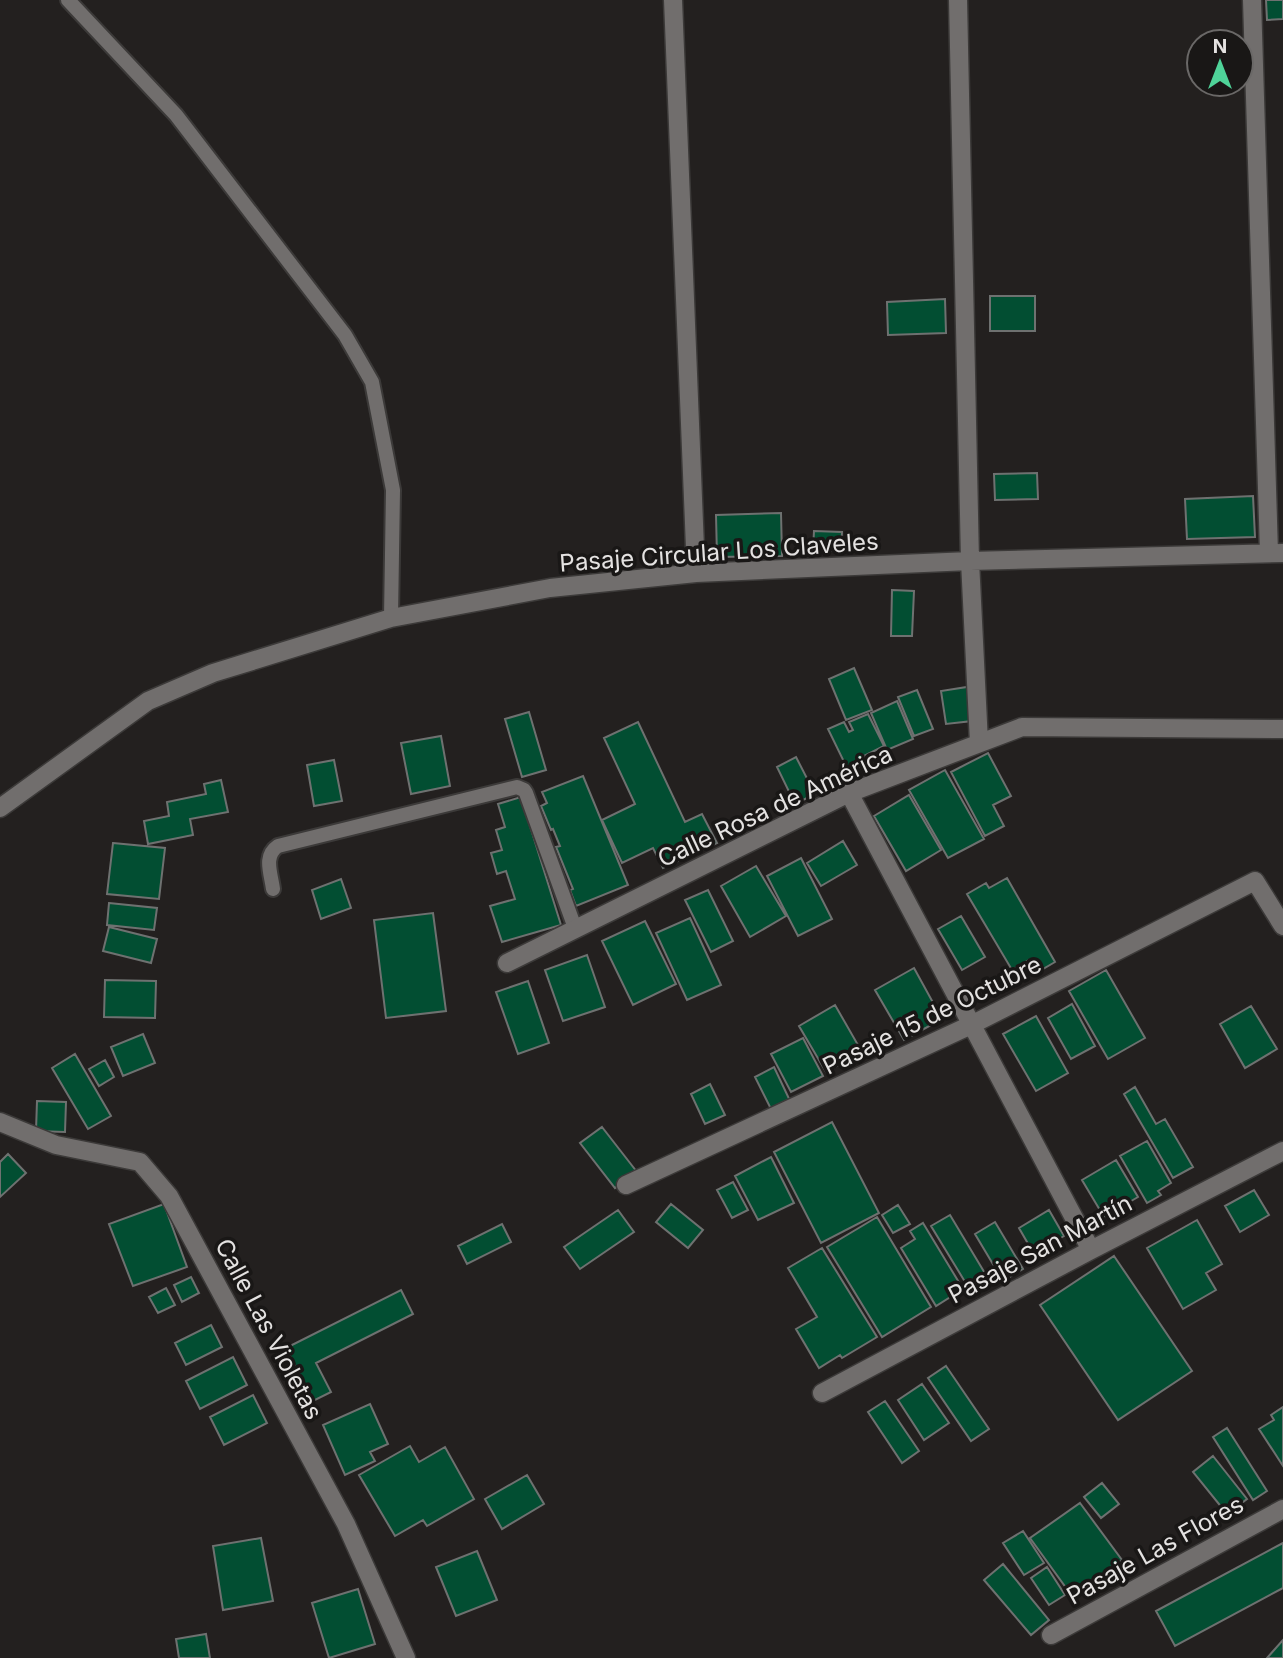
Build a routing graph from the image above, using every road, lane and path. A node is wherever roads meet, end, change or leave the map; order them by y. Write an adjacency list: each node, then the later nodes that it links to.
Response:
1 (68, 0): 8 (lane)
2 (673, 0): 7 (street)
3 (958, 0): 6 (street)
4 (1252, 0): 5 (street)
5 (1276, 553): 6 (street, Pasaje Circular Los Claveles)
6 (970, 561): 7 (street, Pasaje Circular Los Claveles); 10 (street)
7 (696, 573): 8 (street, Pasaje Circular Los Claveles)
8 (391, 618): 12 (street, Pasaje Circular Los Claveles)
9 (1283, 729): 10 (street, Calle Rosa de América)
10 (979, 743): 11 (street, Calle Rosa de América)
11 (849, 793): 15 (street, Calle Rosa de América); 17 (street)
12 (0, 808)
13 (273, 889): 15 (lane)
14 (1283, 926): 17 (street, Pasaje 15 de Octubre)
15 (575, 928): 16 (street, Calle Rosa de América)
16 (507, 962)
17 (971, 1025): 20 (street, Pasaje 15 de Octubre); 21 (street)
18 (0, 1122): 25 (street, Calle Las Violetas)
19 (1283, 1151): 21 (street, Pasaje San Martín)
20 (626, 1185)
21 (1091, 1250): 22 (street, Pasaje San Martín)
22 (822, 1393)
23 (1283, 1508): 24 (street, Pasaje Las Flores)
24 (1051, 1635)
25 (406, 1658)

